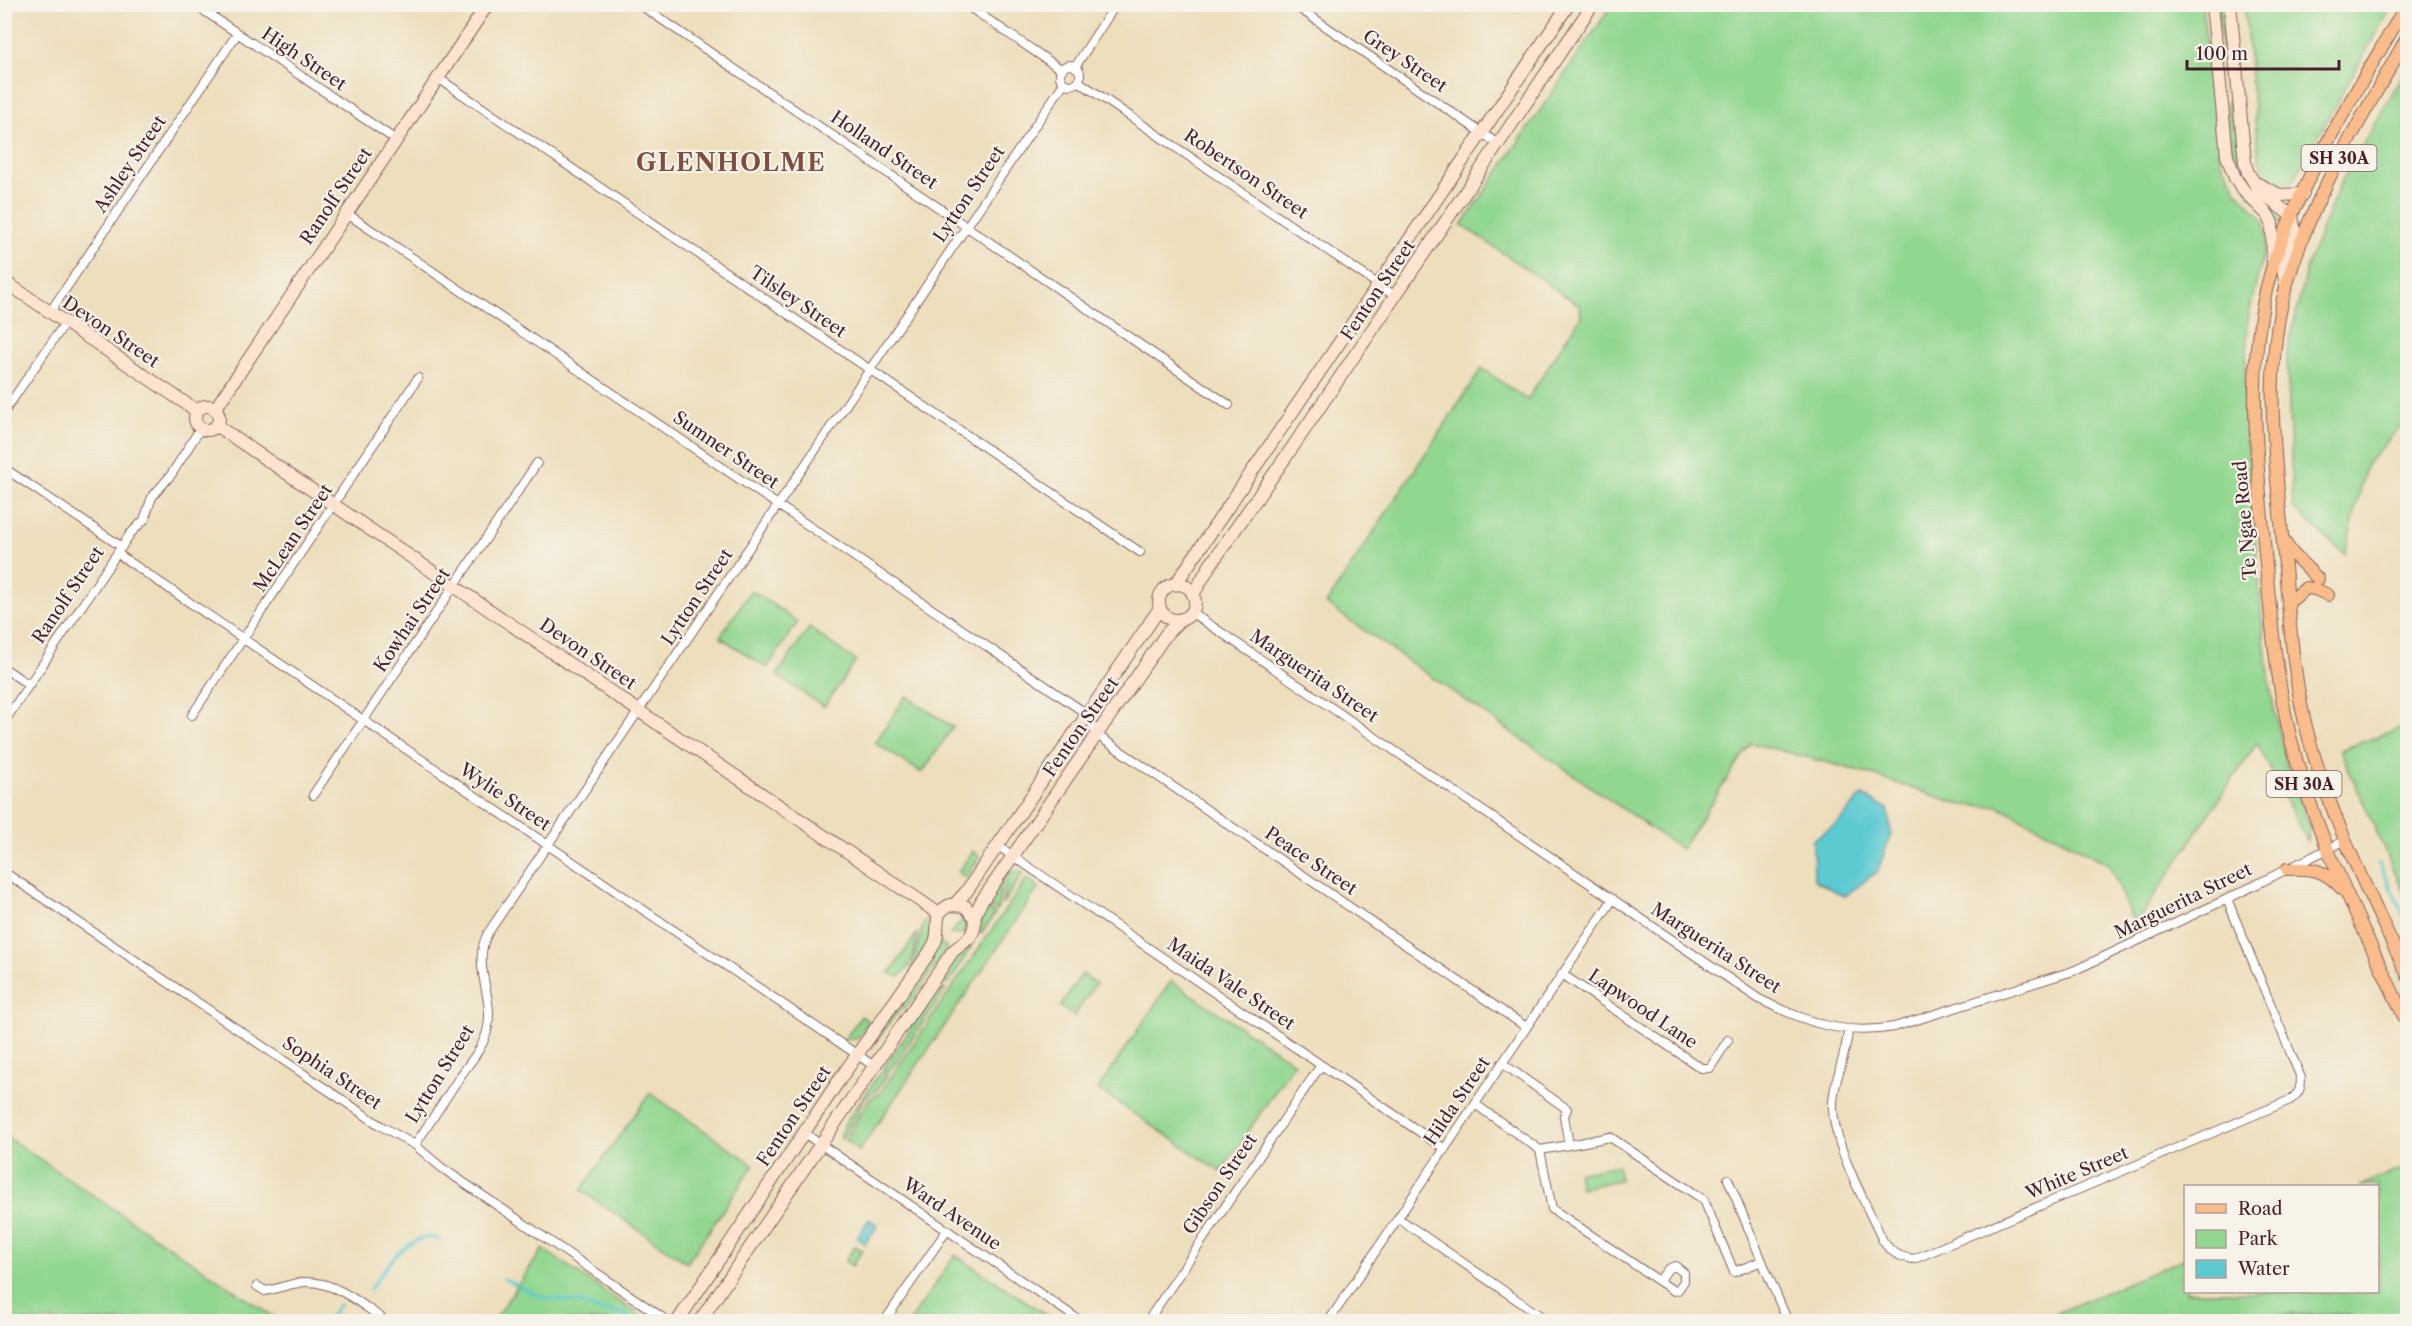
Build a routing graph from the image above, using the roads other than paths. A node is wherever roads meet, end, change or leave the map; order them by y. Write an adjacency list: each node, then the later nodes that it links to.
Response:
1 (194, 4): 12 (street, High Street)
2 (488, 4): 16 (main road, Ranolf Street)
3 (639, 4): 28 (street, Holland Street)
4 (965, 4): 15 (street)
5 (1116, 4): 14 (street)
6 (1293, 4): 21 (street, Grey Street)
7 (1569, 4): 21 (main road, Fenton Street)
8 (2212, 4): 20 (main road, Te Ngae Road)
9 (2230, 4): 19 (main road)
10 (2407, 4): 25 (main road, SH 30A)
11 (1592, 5): 23 (main road, Fenton Street)
12 (237, 34): 22 (street, High Street); 34 (street, Ashley Street)
13 (2408, 36): 32 (main road, SH 30A)
14 (1075, 67): 15 (street); 17 (street)
15 (1062, 70): 18 (street)
16 (438, 78): 22 (main road, Ranolf Street); 36 (street, Tilsley Street)
17 (1078, 81): 18 (street); 31 (street, Robertson Street)
18 (1064, 83): 28 (street, Lytton Street)
19 (2238, 91): 20 (main road); 24 (main road)
20 (2221, 92): 29 (main road, Te Ngae Road)
21 (1482, 133): 23 (street, Grey Street); 31 (main road, Fenton Street)
22 (396, 140): 26 (main road, Ranolf Street)
23 (1498, 144): 33 (main road, Fenton Street)
24 (2254, 183): 25 (main road); 27 (main road)
25 (2303, 194): 27 (main road, SH 30A)
26 (346, 213): 39 (main road, Ranolf Street); 49 (street, Sumner Street)
27 (2292, 216): 29 (main road, SH 30A); 32 (main road, Te Ngae Road)
28 (967, 226): 36 (street, Lytton Street); 38 (street, Holland Street)
29 (2273, 265): 74 (main road, Te Ngae Road / SH 30A)
30 (4, 281): 34 (main road, Devon Street)
31 (1379, 284): 33 (street, Robertson Street); 44 (main road, Fenton Street)
32 (2286, 286): 50 (main road, Te Ngae Road / SH 30A)
33 (1395, 296): 45 (main road, Fenton Street)
34 (50, 312): 35 (main road, Devon Street)
35 (65, 323): 40 (main road, Devon Street); 41 (street)
36 (870, 371): 49 (street, Lytton Street); 52 (street, Tilsley Street)
37 (418, 378): 48 (street, McLean Street)
38 (1229, 405)
39 (215, 409): 40 (main road); 42 (main road)
40 (197, 411): 43 (main road)
41 (4, 412)
42 (217, 426): 43 (main road); 48 (main road, Devon Street)
43 (200, 429): 51 (street, Ranolf Street)
44 (1276, 437): 45 (main road); 55 (main road, Fenton Street)
45 (1292, 448): 56 (main road, Fenton Street)
46 (537, 463): 54 (street, Kowhai Street)
47 (4, 468): 51 (street, Wylie Street)
48 (335, 504): 54 (main road, Devon Street); 61 (street, McLean Street)
49 (779, 506): 64 (street, Lytton Street); 65 (street, Sumner Street)
50 (2283, 539): 53 (main road); 58 (main road, Te Ngae Road / SH 30A)
51 (120, 550): 61 (street, Wylie Street); 63 (street, Ranolf Street)
52 (1140, 552)
53 (2318, 579)
54 (455, 585): 64 (main road, Devon Street); 67 (street, Kowhai Street)
55 (1175, 585): 56 (main road); 59 (main road)
56 (1193, 595): 60 (main road)
57 (2328, 595): 58 (main road)
58 (2289, 603): 71 (main road, Te Ngae Road / SH 30A)
59 (1160, 608): 60 (main road); 65 (main road, Fenton Street)
60 (1186, 616): 69 (main road, Fenton Street); 79 (street, Marguerita Street)
61 (244, 640): 66 (street, McLean Street); 67 (street, Wylie Street)
62 (4, 668): 63 (street)
63 (29, 685): 68 (street, Ranolf Street)
64 (639, 710): 72 (street, Lytton Street); 82 (main road, Devon Street)
65 (1088, 714): 69 (street); 73 (main road, Fenton Street)
66 (192, 715)
67 (364, 721): 70 (street, Kowhai Street); 72 (street, Wylie Street)
68 (4, 722)
69 (1097, 735): 75 (main road, Fenton Street); 89 (street, Peace Street)
70 (313, 795)
71 (2346, 840): 74 (street, Marguerita Street); 87 (main road, Te Ngae Road / SH 30A)
72 (547, 846): 92 (street, Wylie Street); 99 (street, Lytton Street)
73 (998, 846): 75 (street, Maida Vale Street); 81 (main road, Fenton Street)
74 (2329, 849): 76 (street, Marguerita Street); 78 (main road, Te Ngae Road / SH 30A)
75 (1013, 857): 83 (main road, Fenton Street); 94 (street, Maida Vale Street)
76 (2287, 869): 78 (main road); 80 (street, Marguerita Street)
77 (4, 872): 99 (street, Sophia Street)
78 (2350, 897): 88 (main road, Te Ngae Road / SH 30A)
79 (1613, 899): 86 (street, Hilda Street); 90 (street, Marguerita Street)
80 (2227, 899): 90 (street, Marguerita Street); 90 (street, White Street)
81 (955, 904): 82 (main road); 83 (main road)
82 (939, 913): 84 (main road)
83 (974, 917): 85 (main road)
84 (936, 929): 85 (main road); 92 (main road, Fenton Street)
85 (963, 943): 95 (main road, Fenton Street)
86 (1562, 974): 89 (street, Hilda Street); 91 (street, Lapwood Lane)
87 (2408, 976)
88 (2408, 1025)
89 (1526, 1027): 93 (street, Hilda Street)
90 (1848, 1030)
91 (1728, 1041)
92 (857, 1056): 95 (street, Wylie Street); 97 (main road, Fenton Street)
93 (1502, 1064): 96 (street, Hilda Street); 100 (street)
94 (1321, 1065): 101 (street, Maida Vale Street); 115 (street, Gibson Street)
95 (873, 1066): 98 (main road, Fenton Street)
96 (1475, 1104): 101 (street, Hilda Street); 102 (street)
97 (804, 1133): 98 (street, Ward Avenue); 111 (main road, Fenton Street)
98 (821, 1144): 105 (street, Ward Avenue); 112 (main road, Fenton Street)
99 (415, 1145): 110 (street, Sophia Street)
100 (1569, 1145): 102 (street); 106 (street)
101 (1445, 1149): 104 (street, Hilda Street)
102 (1540, 1150): 107 (street)
103 (1728, 1179): 106 (street)
104 (1398, 1218): 116 (street, Hilda Street); 117 (street)
105 (947, 1230): 113 (street); 114 (street, Ward Avenue)
106 (1762, 1261): 118 (street)
107 (1659, 1281)
108 (257, 1286): 109 (street)
109 (387, 1322)
110 (669, 1322)
111 (677, 1322)
112 (699, 1322)
113 (884, 1322)
114 (1082, 1322)
115 (1147, 1322)
116 (1328, 1322)
117 (1549, 1322)
118 (1788, 1322)

